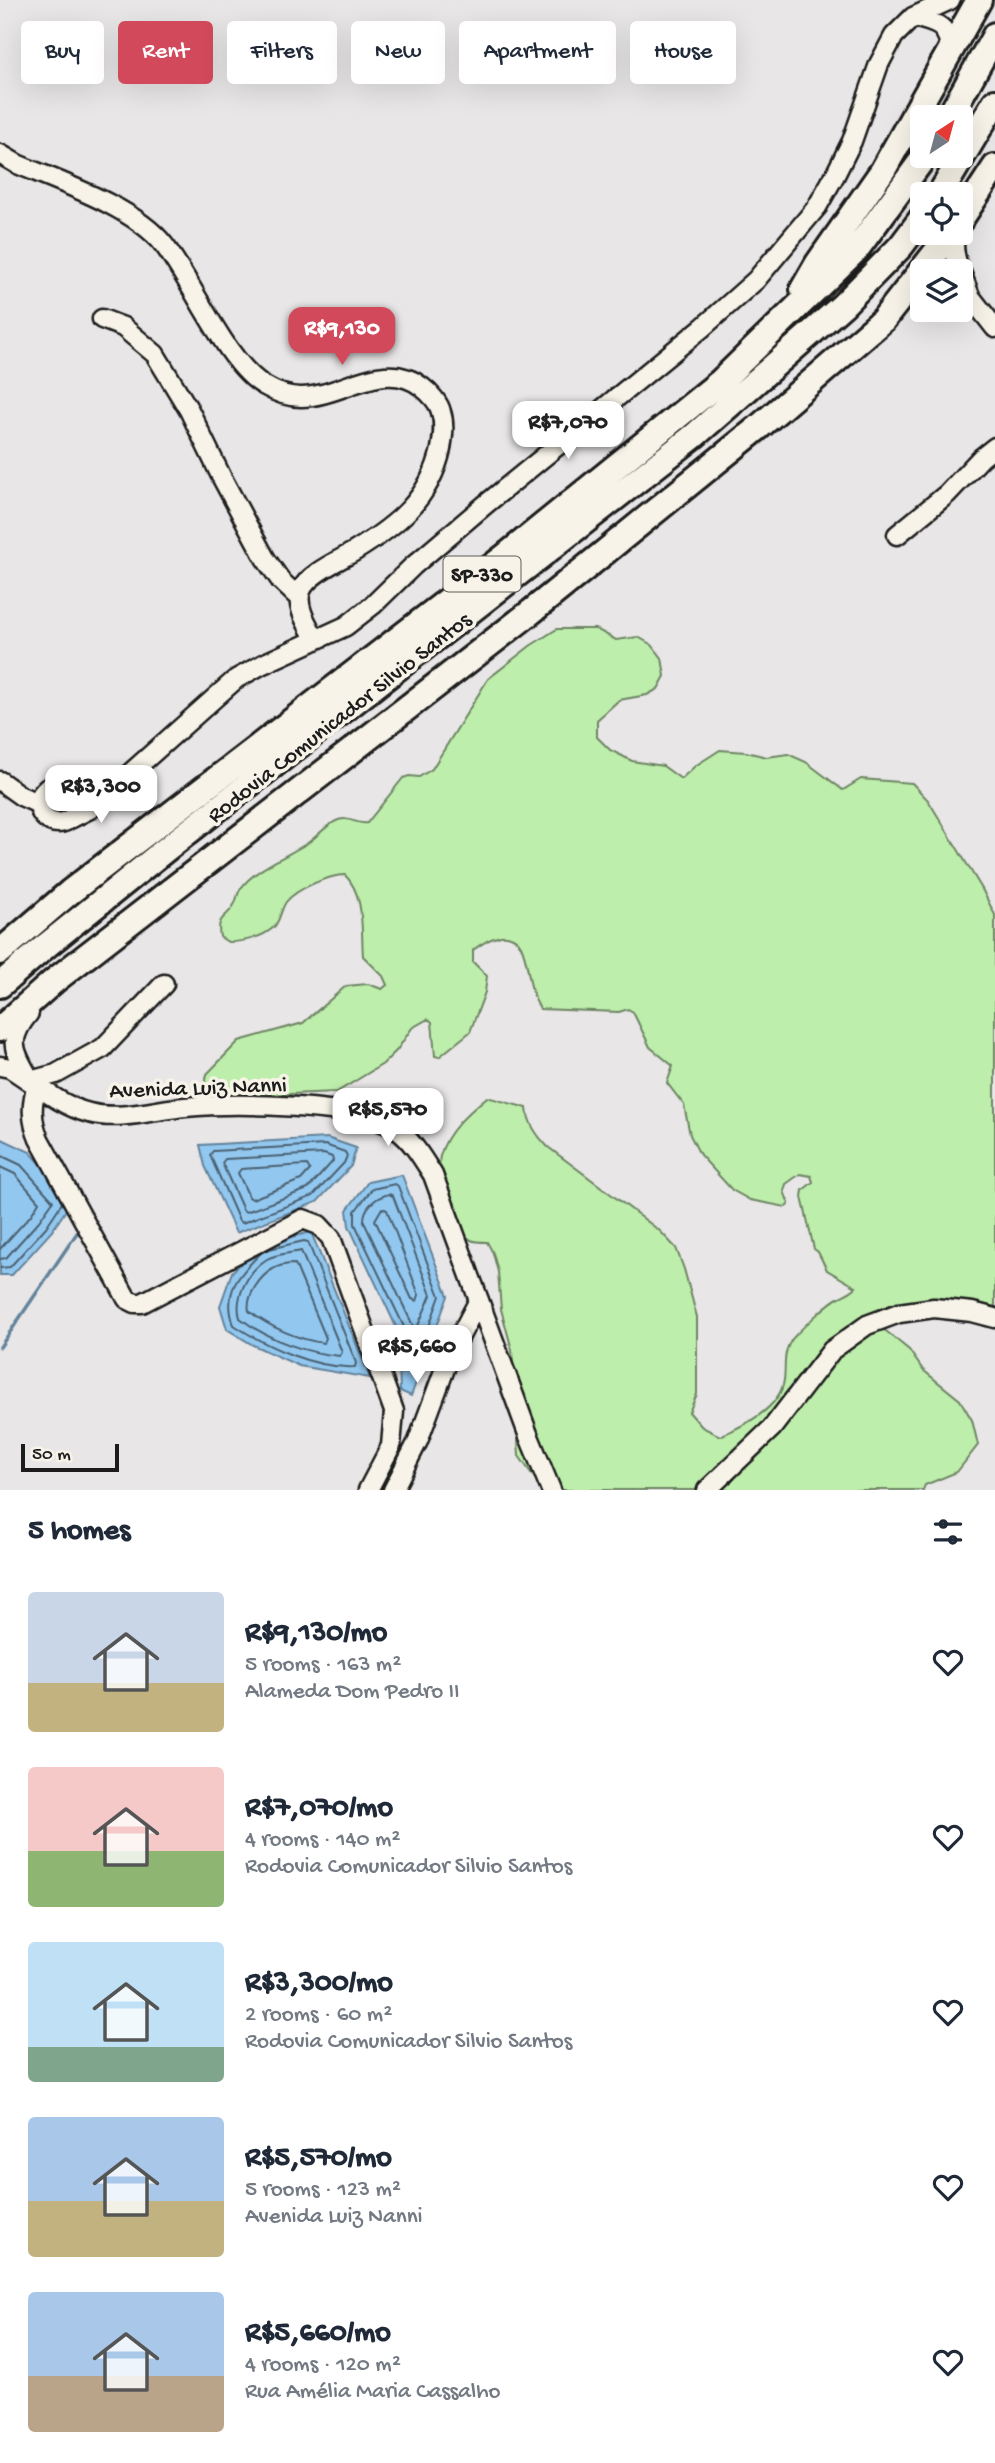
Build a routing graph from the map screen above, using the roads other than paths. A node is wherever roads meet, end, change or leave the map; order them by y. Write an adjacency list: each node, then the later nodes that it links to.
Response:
1 (950, 0): 3 (street)
2 (979, 0): 5 (highway)
3 (913, 17): 5 (street); 24 (street)
4 (995, 35): 7 (highway)
5 (951, 53): 20 (highway)
6 (995, 102): 11 (highway)
7 (956, 105)
8 (0, 155): 23 (street)
9 (995, 167): 12 (highway)
10 (916, 168): 20 (highway, Rodovia Comunicador Silvio Santos / SP-330)
11 (947, 182)
12 (973, 201)
13 (910, 234): 33 (highway, Rodovia Comunicador Silvio Santos / SP-330)
14 (944, 245): 18 (highway)
15 (910, 299): 18 (street)
16 (973, 302): 19 (street)
17 (103, 319): 23 (street)
18 (883, 320): 31 (highway)
19 (995, 328)
20 (761, 343): 30 (highway, Rodovia Comunicador Silvio Santos / SP-330)
21 (995, 447): 22 (street)
22 (898, 536)
23 (299, 598): 24 (street)
24 (316, 640): 27 (street)
25 (0, 781): 28 (street)
26 (71, 791): 27 (street); 28 (street); 29 (street)
27 (107, 793): 29 (street)
28 (39, 804): 29 (street)
29 (70, 819)
30 (0, 952)
31 (54, 981): 34 (highway); 36 (street)
32 (164, 984): 36 (street)
33 (0, 985)
34 (0, 1029)
35 (0, 1066): 36 (street, Avenida Luiz Nanni)
36 (34, 1083): 37 (street, Avenida Luiz Nanni); 39 (street)
37 (479, 1300): 40 (street); 41 (street, Avenida Luiz Nanni)
38 (995, 1318): 42 (street)
39 (368, 1490)
40 (393, 1490)
41 (551, 1490)
42 (707, 1490)

